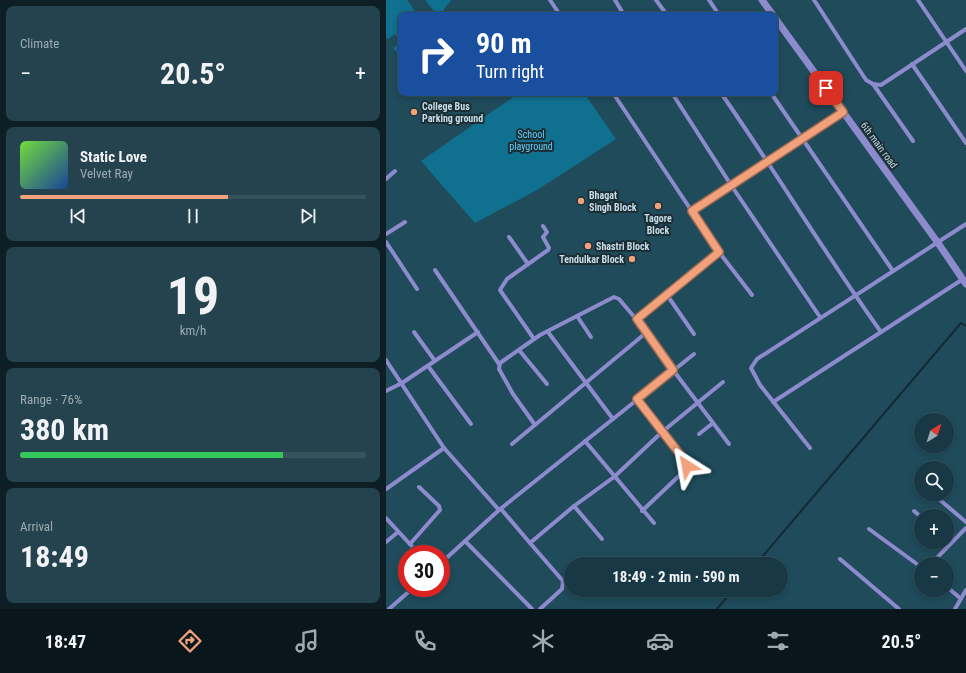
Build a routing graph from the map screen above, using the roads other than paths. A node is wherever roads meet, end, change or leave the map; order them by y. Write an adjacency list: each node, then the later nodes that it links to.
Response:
1 (550, 0): 8 (street)
2 (615, 0): 9 (street)
3 (656, 0): 10 (street)
4 (709, 0): 11 (street)
5 (762, 0): 12 (street)
6 (814, 0): 18 (street)
7 (918, 0): 15 (street)
8 (558, 12)
9 (622, 12)
10 (665, 12)
11 (717, 12)
12 (771, 12)
13 (778, 22): 23 (street, 6th main road)
14 (966, 29): 15 (street)
15 (946, 42): 16 (street); 17 (street)
16 (912, 64): 18 (street); 26 (street)
17 (966, 71)
18 (873, 84): 25 (street)
19 (615, 96): 31 (street)
20 (674, 96): 30 (street)
21 (723, 96): 27 (street)
22 (773, 96): 24 (street)
23 (843, 112): 24 (street); 38 (street, 6th main road)
24 (801, 139): 27 (street); 42 (street)
25 (913, 141)
26 (966, 143)
27 (768, 161): 30 (street); 47 (street)
28 (395, 171): 29 (street)
29 (386, 179)
30 (731, 185): 31 (street); 49 (street)
31 (692, 211): 39 (street)
32 (405, 222): 35 (street)
33 (966, 224): 38 (street)
34 (543, 226): 40 (street)
35 (386, 234)
36 (509, 237): 40 (street)
37 (386, 242): 44 (street)
38 (938, 243): 42 (street); 43 (street, 6th main road)
39 (719, 252): 45 (street); 46 (street)
40 (528, 264): 58 (street)
41 (436, 270): 52 (street)
42 (893, 271): 47 (street)
43 (964, 282): 55 (street)
44 (417, 289)
45 (667, 295): 50 (street); 56 (street)
46 (752, 295)
47 (855, 295): 49 (street); 55 (street)
48 (577, 316): 50 (street); 53 (street); 57 (street)
49 (820, 317): 72 (street)
50 (637, 319): 54 (street)
51 (414, 332): 62 (street)
52 (478, 332): 62 (street); 63 (street)
53 (548, 332): 58 (street); 68 (street)
54 (647, 332): 65 (street); 68 (street)
55 (881, 332): 72 (street)
56 (694, 334)
57 (591, 337)
58 (534, 339): 59 (street)
59 (519, 350): 63 (street); 69 (street)
60 (694, 354): 65 (street)
61 (386, 360): 67 (street)
62 (435, 361): 64 (street)
63 (499, 364): 77 (street)
64 (428, 366): 67 (street); 76 (street)
65 (673, 370): 71 (street); 73 (street)
66 (723, 382): 73 (street)
67 (402, 383): 70 (street); 83 (street)
68 (587, 383): 74 (street); 77 (street)
69 (547, 384)
70 (386, 391)
71 (637, 399): 74 (street); 78 (street)
72 (773, 402): 84 (street)
73 (699, 403): 75 (street); 78 (street)
74 (613, 419): 80 (street)
75 (713, 423): 79 (street); 82 (street)
76 (471, 424)
77 (535, 425): 81 (street)
78 (662, 432): 85 (street); 91 (street)
79 (698, 434)
80 (585, 441): 85 (street); 90 (street)
81 (512, 444)
82 (728, 444)
83 (444, 448): 87 (street); 90 (street)
84 (810, 448)
85 (614, 477): 89 (street); 91 (street)
86 (419, 487): 103 (street)
87 (386, 489)
88 (941, 501): 93 (street)
89 (574, 506): 98 (street); 102 (street)
90 (500, 510): 99 (street); 102 (street)
91 (642, 510): 94 (street)
92 (386, 518): 97 (street)
93 (966, 522)
94 (654, 523)
95 (966, 528): 101 (street)
96 (869, 529): 108 (street)
97 (398, 532): 100 (street); 103 (street)
98 (602, 539)
99 (465, 541): 105 (street); 114 (street)
100 (386, 542)
101 (954, 542)
102 (530, 543): 115 (street)
103 (410, 544)
104 (947, 549): 106 (street)
105 (450, 555)
106 (938, 557)
107 (840, 559): 116 (street)
108 (914, 562)
109 (966, 590): 112 (street)
110 (954, 593): 112 (street)
111 (403, 597): 113 (street)
112 (960, 598): 117 (street)
113 (389, 609)
114 (532, 609)
115 (540, 609)
116 (900, 609)
117 (955, 609)

